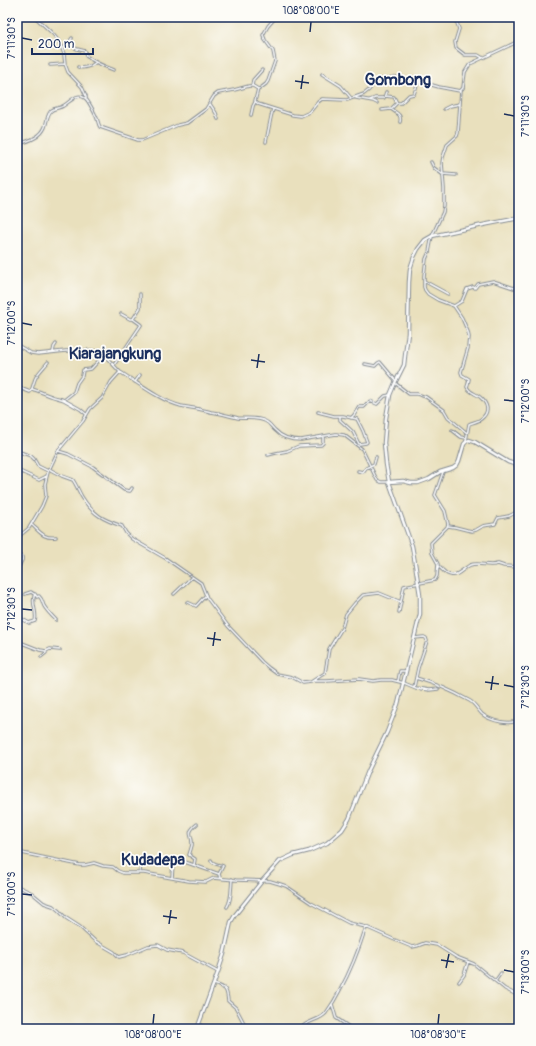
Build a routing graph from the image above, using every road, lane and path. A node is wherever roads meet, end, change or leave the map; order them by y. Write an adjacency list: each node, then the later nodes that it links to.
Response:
1 (35, 17): 7 (street)
2 (276, 17): 18 (street)
3 (455, 17): 8 (street)
4 (72, 38): 6 (street)
5 (519, 41): 8 (street)
6 (68, 44): 7 (street); 9 (street)
7 (62, 48): 10 (street)
8 (483, 58): 19 (street)
9 (95, 63): 12 (street); 13 (street)
10 (65, 64): 11 (street); 23 (street)
11 (50, 65)
12 (78, 67)
13 (114, 70)
14 (262, 70): 17 (street)
15 (322, 74): 22 (street)
16 (418, 82): 19 (street); 22 (street); 26 (street)
17 (252, 86): 18 (street); 27 (street)
18 (258, 90): 25 (street)
19 (461, 90): 29 (street)
20 (386, 92): 21 (street)
21 (385, 96): 24 (street); 26 (street)
22 (353, 98): 24 (street); 30 (street)
23 (86, 99): 27 (street); 38 (street)
24 (370, 100): 28 (street)
25 (255, 102): 30 (street); 34 (street)
26 (397, 103): 31 (street)
27 (210, 104): 35 (street)
28 (377, 104)
29 (460, 104): 32 (street); 40 (street)
30 (273, 109): 37 (street)
31 (391, 109): 33 (street); 36 (street)
32 (444, 109)
33 (382, 110)
34 (251, 116)
35 (218, 119)
36 (400, 122)
37 (266, 142)
38 (17, 144)
39 (431, 162): 40 (street)
40 (444, 175): 41 (street); 43 (street)
41 (456, 175)
42 (519, 218): 43 (main road)
43 (432, 236): 44 (street); 61 (main road)
44 (424, 281): 47 (street); 48 (street)
45 (519, 285): 48 (street)
46 (140, 294): 50 (street)
47 (448, 294)
48 (454, 306): 71 (street)
49 (121, 314): 50 (street)
50 (133, 319): 57 (street)
51 (56, 344): 53 (street)
52 (17, 345): 53 (street)
53 (53, 352): 54 (street)
54 (104, 355): 57 (street); 65 (street)
55 (48, 362): 63 (street)
56 (365, 364): 61 (street)
57 (114, 365): 58 (street)
58 (120, 372): 60 (street); 67 (street)
59 (140, 375): 60 (street)
60 (135, 382): 72 (street)
61 (395, 382): 64 (main road); 71 (street)
62 (17, 387): 63 (street)
63 (32, 389): 65 (street)
64 (390, 395): 69 (street); 86 (main road)
65 (64, 400): 67 (street)
66 (318, 412): 68 (street)
67 (87, 415): 76 (street)
68 (340, 416): 69 (street); 74 (street)
69 (351, 418): 74 (street)
70 (452, 430): 73 (street)
71 (467, 433): 73 (street)
72 (323, 436): 74 (street); 77 (street)
73 (466, 440): 79 (main road); 83 (main road)
74 (359, 445): 80 (street)
75 (17, 451): 82 (street)
76 (58, 451): 82 (street); 87 (street)
77 (268, 455)
78 (376, 457): 80 (street)
79 (519, 460)
80 (371, 467): 84 (street); 86 (street)
81 (17, 470): 85 (street)
82 (48, 470): 85 (street); 97 (street)
83 (443, 470): 86 (main road); 90 (street)
84 (358, 471)
85 (47, 476): 89 (street)
86 (389, 482): 98 (main road)
87 (132, 488)
88 (519, 511): 90 (street)
89 (32, 525): 91 (street); 92 (street)
90 (448, 526): 94 (street)
91 (56, 537)
92 (17, 538)
93 (17, 554): 96 (street)
94 (438, 566): 95 (street); 98 (street)
95 (519, 567)
96 (17, 571)
97 (192, 577): 101 (street); 102 (street)
98 (418, 583): 104 (street); 108 (main road)
99 (25, 594): 100 (street)
100 (34, 594): 106 (street); 107 (street)
101 (174, 594)
102 (206, 595): 103 (street); 115 (street)
103 (187, 602)
104 (401, 602): 105 (street); 115 (street)
105 (399, 612)
106 (17, 616)
107 (56, 620)
108 (414, 638): 113 (main road); 114 (street)
109 (17, 641): 111 (street)
110 (60, 650): 111 (street)
111 (46, 651): 112 (street)
112 (41, 657)
113 (406, 671): 116 (street); 117 (main road)
114 (416, 678): 118 (street); 120 (street)
115 (314, 680): 116 (street)
116 (398, 682): 117 (street)
117 (404, 683): 118 (street); 131 (main road)
118 (414, 687): 119 (street)
119 (438, 689)
120 (519, 719)
121 (197, 824): 124 (street)
122 (17, 852): 126 (street)
123 (130, 862): 126 (street)
124 (194, 865): 127 (street); 128 (street)
125 (210, 865): 127 (street)
126 (140, 873): 128 (street)
127 (219, 874): 129 (street)
128 (172, 878): 129 (street)
129 (220, 878): 130 (street)
130 (232, 879): 131 (street); 133 (street)
131 (262, 881): 134 (street); 136 (main road)
132 (17, 886): 136 (street)
133 (227, 907)
134 (366, 927): 135 (street); 142 (street)
135 (468, 961): 138 (street); 139 (street)
136 (218, 972): 140 (main road)
137 (501, 973): 138 (street)
138 (496, 980): 141 (street)
139 (459, 982)
140 (214, 984): 143 (main road); 144 (street)
141 (519, 996)
142 (332, 1004): 145 (street); 146 (street)
143 (197, 1029)
144 (247, 1029)
145 (300, 1029)
146 (352, 1029)

